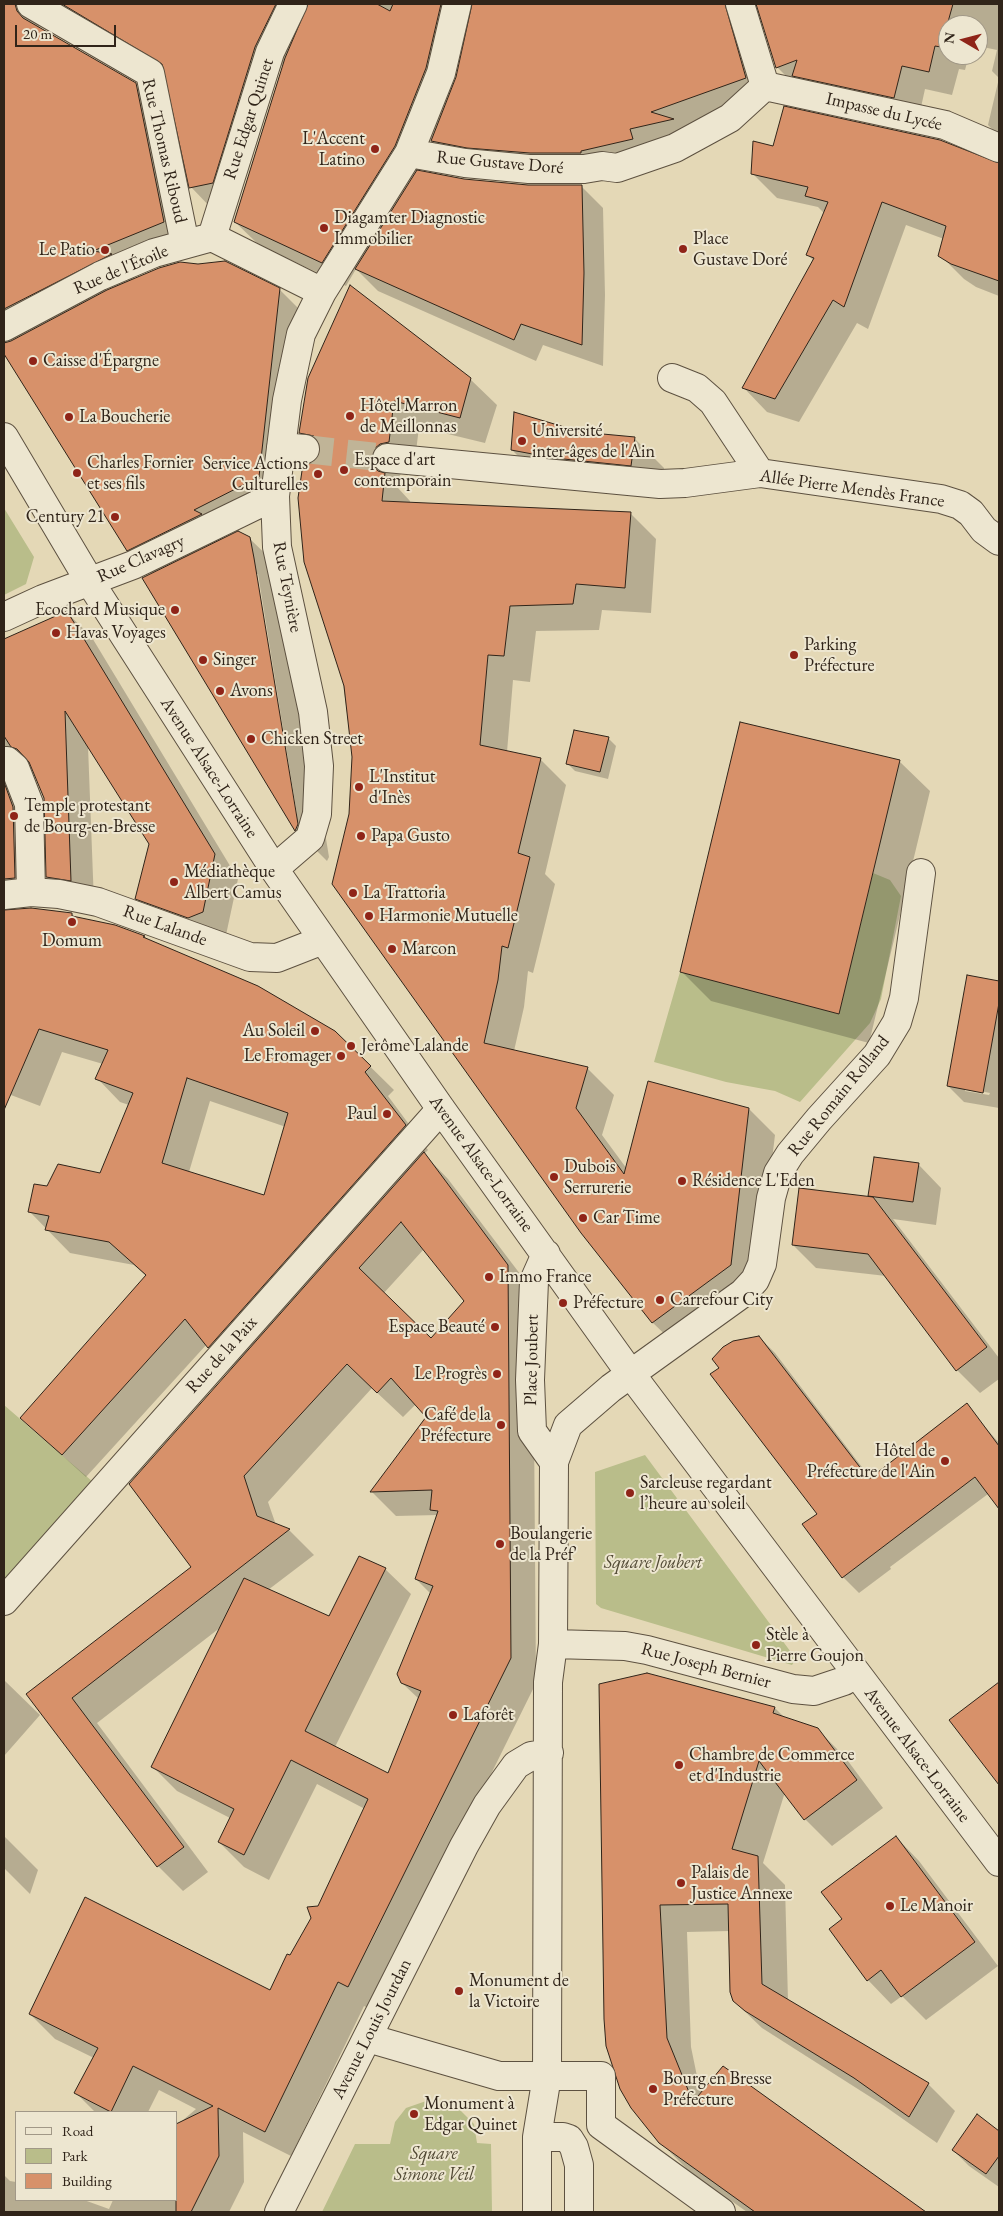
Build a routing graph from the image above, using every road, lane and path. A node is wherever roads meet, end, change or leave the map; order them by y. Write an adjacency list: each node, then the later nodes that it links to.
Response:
1 (31, 4): 9 (street, Rue Thomas Riboud)
2 (293, 4): 8 (street, Rue Edgar Quinet)
3 (456, 4): 7 (street, Rue Teynière)
4 (740, 4): 5 (street)
5 (765, 86): 6 (street, Impasse du Lycée); 7 (street, Rue Gustave Doré)
6 (999, 148)
7 (408, 153): 10 (street, Rue Teynière)
8 (212, 237): 9 (street, Rue de l'Étoile); 10 (street)
9 (185, 244): 11 (street, Rue de l'Étoile)
10 (322, 292): 16 (street, Rue Teynière)
11 (4, 327)
12 (672, 378): 15 (street)
13 (4, 437): 18 (street, Avenue Alsace-Lorraine)
14 (387, 458): 15 (street, Allée Pierre Mendès France)
15 (760, 473): 17 (street, Allée Pierre Mendès France)
16 (275, 496): 18 (street, Rue Clavagry); 21 (street, Rue Teynière)
17 (999, 541)
18 (90, 582): 19 (street, Rue Clavagry); 21 (street, Avenue Alsace-Lorraine)
19 (4, 617)
20 (4, 761): 23 (street)
21 (274, 869): 25 (street, Avenue Alsace-Lorraine)
22 (921, 873): 28 (street, Rue Romain Rolland)
23 (31, 892): 24 (street, Rue Lalande); 25 (street, Rue Lalande)
24 (4, 895)
25 (323, 940): 26 (street, Avenue Alsace-Lorraine)
26 (441, 1109): 27 (street, Avenue Alsace-Lorraine); 30 (street, Rue de la Paix)
27 (546, 1254): 28 (street, Avenue Alsace-Lorraine); 29 (street, Place Joubert)
28 (630, 1374): 29 (street); 32 (street, Avenue Alsace-Lorraine)
29 (554, 1462): 31 (street)
30 (4, 1601)
31 (552, 1644): 32 (street, Rue Joseph Bernier); 33 (street)
32 (856, 1674): 34 (street, Avenue Alsace-Lorraine)
33 (549, 1753): 35 (street, Avenue Louis Jourdan); 36 (street)
34 (999, 1862)
35 (368, 2038): 36 (street); 38 (street, Avenue Louis Jourdan)
36 (546, 2076): 37 (street); 41 (street)
37 (537, 2137): 39 (street); 40 (street)
38 (279, 2212)
39 (537, 2212)
40 (579, 2212)
41 (721, 2212)

